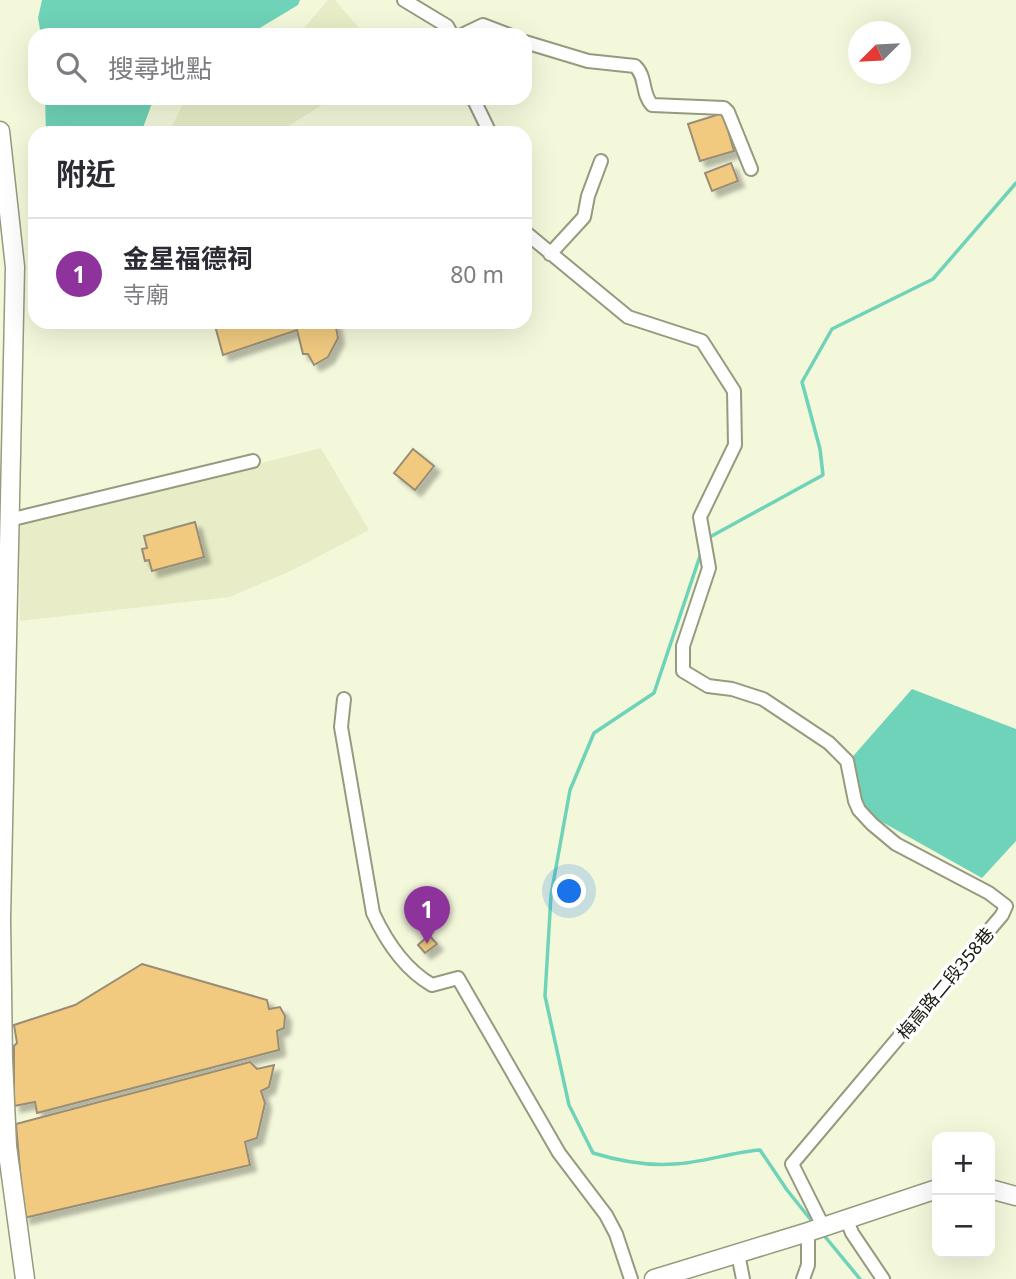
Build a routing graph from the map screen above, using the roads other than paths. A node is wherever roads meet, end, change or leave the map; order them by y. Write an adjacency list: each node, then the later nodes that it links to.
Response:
1 (404, 0): 2 (street)
2 (448, 28)
3 (532, 43): 8 (street)
4 (476, 105): 5 (street)
5 (487, 126)
6 (0, 131): 12 (street)
7 (601, 161): 10 (street)
8 (751, 169)
9 (532, 238): 10 (street)
10 (550, 254): 20 (street, 梅高路二段358巷)
11 (253, 461): 12 (street)
12 (9, 520): 13 (street)
13 (3, 689): 15 (street)
14 (344, 699): 23 (street)
15 (0, 919): 22 (street)
16 (995, 1190): 18 (street)
17 (932, 1191): 19 (street)
18 (1016, 1196)
19 (846, 1218): 20 (street); 27 (street)
20 (815, 1229): 21 (street); 26 (street)
21 (738, 1254): 24 (street); 25 (street)
22 (25, 1279)
23 (631, 1279)
24 (654, 1279)
25 (743, 1279)
26 (803, 1279)
27 (883, 1279)

